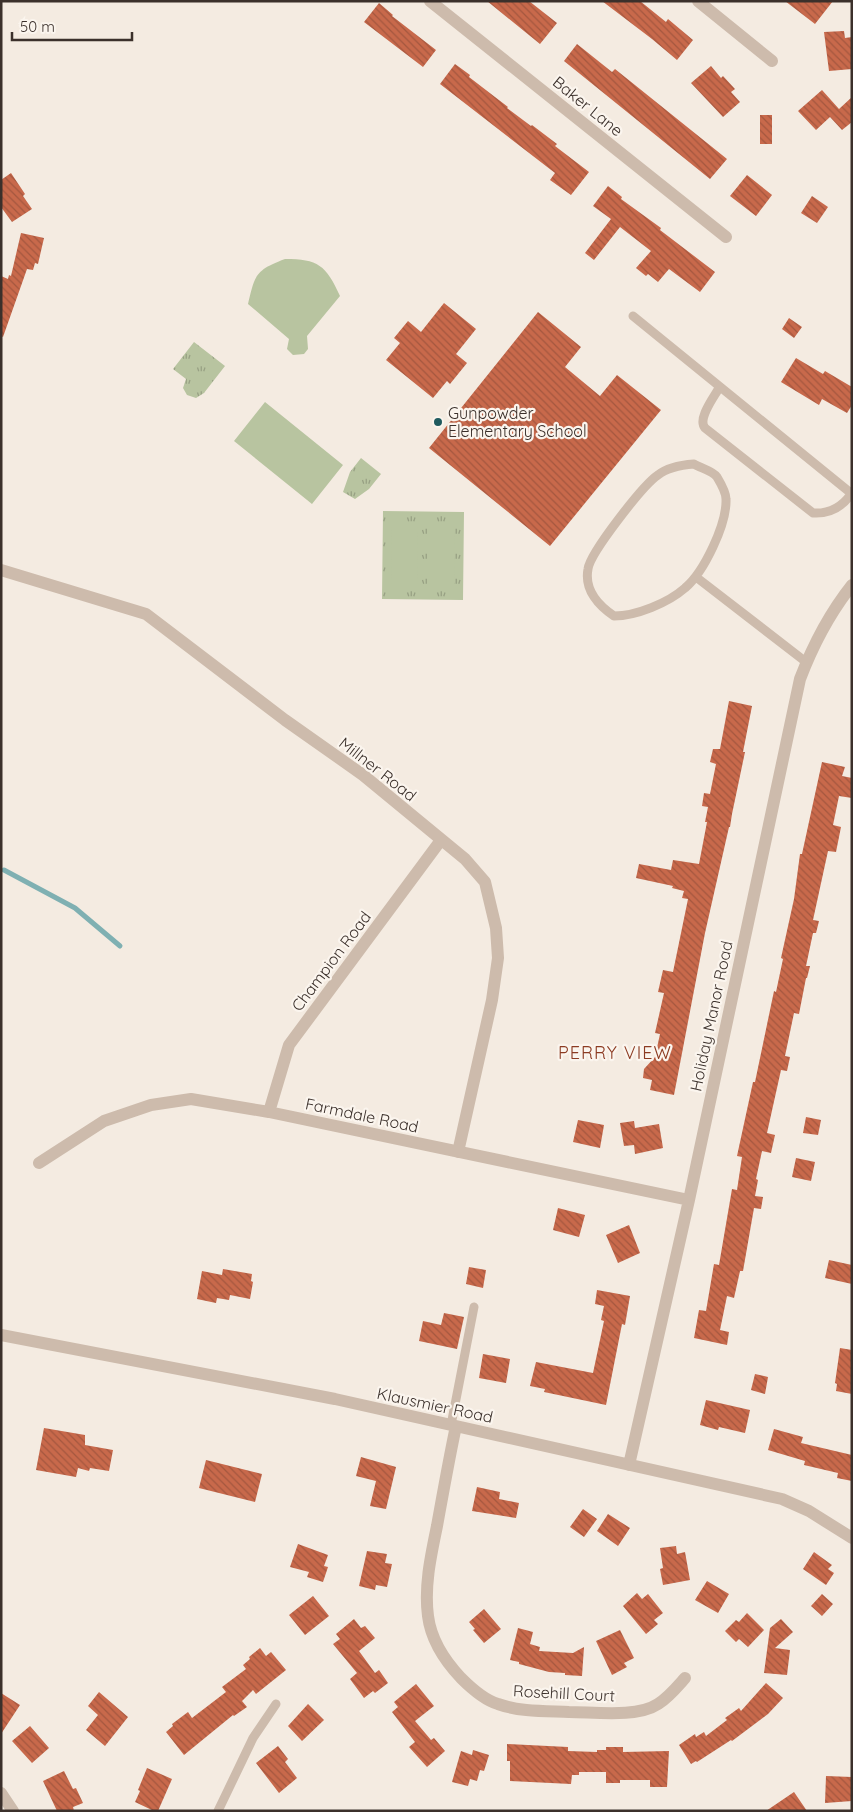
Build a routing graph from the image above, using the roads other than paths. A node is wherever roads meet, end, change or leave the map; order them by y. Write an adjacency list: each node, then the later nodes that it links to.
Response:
1 (430, 1): 4 (street, Baker Lane)
2 (698, 1): 3 (street)
3 (772, 61)
4 (726, 237)
5 (633, 316): 6 (lane)
6 (719, 388): 7 (lane); 7 (lane)
7 (851, 494)
8 (1, 570): 12 (street, Millner Road)
9 (696, 577): 9 (lane); 11 (lane)
10 (852, 585): 11 (street, Holiday Manor Road)
11 (806, 662): 16 (street, Holiday Manor Road)
12 (441, 840): 13 (street, Champion Road); 14 (street, Millner Road)
13 (269, 1112): 14 (street, Farmdale Road); 15 (street, Farmdale Road)
14 (458, 1152): 16 (street, Farmdale Road)
15 (39, 1163)
16 (689, 1200): 20 (street, Holiday Manor Road)
17 (474, 1307): 19 (lane)
18 (1, 1335): 19 (street, Klausmier Road)
19 (453, 1425): 20 (street, Klausmier Road); 22 (street, Rosehill Court)
20 (629, 1465): 21 (street, Klausmier Road)
21 (852, 1538)
22 (685, 1678)
23 (276, 1704): 26 (lane)
24 (1, 1793): 25 (street)
25 (13, 1811)
26 (218, 1811)

